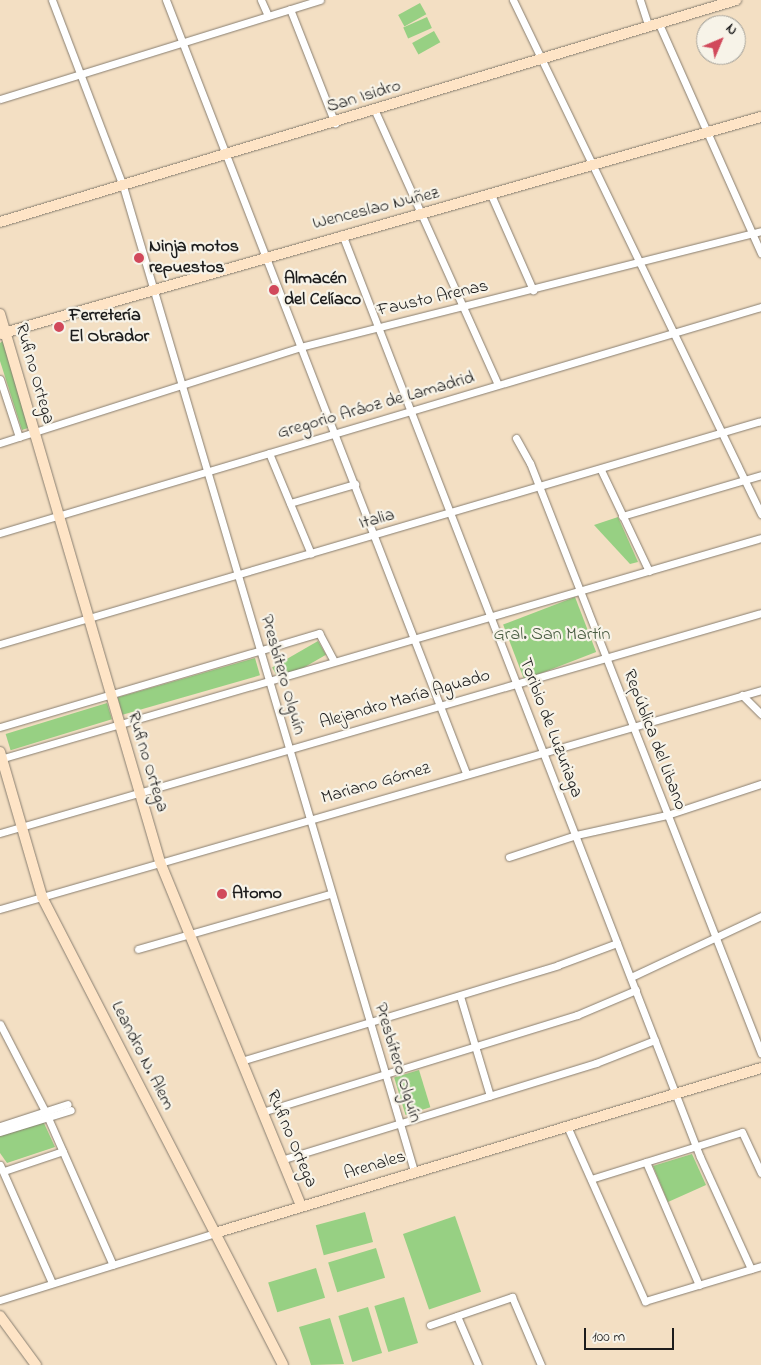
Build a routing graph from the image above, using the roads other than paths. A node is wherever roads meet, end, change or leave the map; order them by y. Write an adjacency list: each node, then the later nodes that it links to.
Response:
1 (52, 0): 13 (street, Presbítero Olguín)
2 (166, 0): 11 (street)
3 (261, 0): 9 (street)
4 (320, 0): 8 (street)
5 (514, 0): 12 (street)
6 (640, 0): 10 (street)
7 (736, 0): 10 (street, San Isidro)
8 (290, 10): 9 (street); 17 (street)
9 (268, 16): 11 (street)
10 (654, 25): 12 (street, San Isidro); 18 (street)
11 (182, 43): 13 (street); 19 (street)
12 (542, 59): 15 (street, San Isidro); 20 (street)
13 (79, 75): 14 (street); 21 (street, Presbítero Olguín)
14 (0, 99)
15 (375, 111): 17 (street, San Isidro); 23 (street)
16 (761, 117): 18 (street, Wenceslao Nuñez)
17 (335, 123): 19 (street, San Isidro)
18 (708, 134): 20 (street, Wenceslao Nuñez); 26 (street)
19 (226, 156): 21 (street, San Isidro); 29 (street)
20 (596, 168): 22 (street, Wenceslao Nuñez); 30 (street)
21 (124, 186): 24 (street, San Isidro); 31 (street, Presbítero Olguín)
22 (492, 197): 23 (street, Wenceslao Nuñez); 32 (street)
23 (422, 213): 27 (street, Wenceslao Nuñez); 34 (street)
24 (0, 222)
25 (761, 231): 26 (street, Fausto Arenas)
26 (752, 233): 28 (street); 30 (street, Fausto Arenas)
27 (342, 234): 29 (street, Wenceslao Nuñez); 36 (street, Toribio de Luzuriaga)
28 (761, 253)
29 (264, 255): 31 (street, Wenceslao Nuñez); 39 (street)
30 (642, 263): 32 (street, Fausto Arenas); 38 (street)
31 (153, 289): 37 (street, Wenceslao Nuñez); 41 (street, Presbítero Olguín)
32 (533, 290): 34 (street, Fausto Arenas)
33 (761, 307): 38 (street, Gregorio Aráoz de Lamadrid)
34 (464, 308): 36 (street, Fausto Arenas); 42 (street)
35 (0, 314): 37 (street, Rufino Ortega)
36 (380, 327): 39 (street, Fausto Arenas); 43 (street, Toribio de Luzuriaga)
37 (3, 333): 45 (street, Rufino Ortega)
38 (676, 333): 42 (street, Gregorio Aráoz de Lamadrid); 47 (street)
39 (300, 347): 41 (street, Fausto Arenas); 46 (street)
40 (0, 379): 48 (street, Rufino Ortega)
41 (180, 385): 45 (street, Fausto Arenas); 53 (street, Presbítero Olguín)
42 (498, 385): 43 (street, Gregorio Aráoz de Lamadrid)
43 (411, 410): 46 (street, Gregorio Aráoz de Lamadrid); 59 (street, Toribio de Luzuriaga)
44 (761, 421): 47 (street, Italia)
45 (33, 433): 48 (street, Fausto Arenas); 61 (street, Rufino Ortega)
46 (335, 433): 51 (street, Gregorio Aráoz de Lamadrid); 56 (street)
47 (724, 433): 52 (street, Italia); 55 (street)
48 (19, 437): 50 (street, Fausto Arenas)
49 (516, 438): 57 (street, República del Libano)
50 (0, 443)
51 (269, 453): 53 (street, Gregorio Aráoz de Lamadrid); 58 (street)
52 (601, 470): 57 (street, Italia); 62 (street)
53 (207, 472): 61 (street, Gregorio Aráoz de Lamadrid); 68 (street, Presbítero Olguín)
54 (761, 475): 55 (street)
55 (745, 480): 60 (street); 62 (street)
56 (355, 484): 58 (street); 64 (street)
57 (540, 488): 59 (street, Italia); 69 (street, República del Libano)
58 (290, 503): 66 (street)
59 (452, 514): 64 (street, Italia); 71 (street, Toribio de Luzuriaga)
60 (761, 514)
61 (58, 516): 63 (street, Gregorio Aráoz de Lamadrid); 72 (street, Rufino Ortega)
62 (622, 516): 67 (street)
63 (0, 532)
64 (375, 536): 66 (street, Italia); 73 (street)
65 (761, 538): 67 (street)
66 (311, 554): 68 (street, Italia)
67 (649, 571): 69 (street)
68 (238, 576): 72 (street, Italia); 75 (street, Presbítero Olguín)
69 (579, 590): 71 (street); 76 (street, República del Libano)
70 (761, 613): 76 (street, Alejandro María Aguado)
71 (490, 615): 73 (street); 79 (street, Toribio de Luzuriaga)
72 (88, 619): 74 (street, Italia); 81 (street, Rufino Ortega)
73 (414, 637): 77 (street); 83 (street)
74 (0, 644)
75 (259, 650): 77 (street); 78 (street, Presbítero Olguín); 81 (street)
76 (605, 658): 79 (street, Alejandro María Aguado); 86 (street, República del Libano)
77 (333, 659): 78 (street)
78 (267, 678): 85 (street); 88 (street, Presbítero Olguín)
79 (517, 684): 83 (street, Alejandro María Aguado); 89 (street, Toribio de Luzuriaga)
80 (761, 690): 82 (street, Mariano Gómez)
81 (110, 695): 85 (street, Rufino Ortega); 87 (street)
82 (742, 695): 84 (street); 86 (street, Mariano Gómez)
83 (440, 706): 88 (street, Alejandro María Aguado); 91 (street)
84 (761, 714)
85 (118, 723): 90 (street); 93 (street, Rufino Ortega)
86 (632, 726): 89 (street, Mariano Gómez); 94 (street, República del Libano)
87 (0, 727)
88 (288, 748): 93 (street, Alejandro María Aguado); 95 (street, Presbítero Olguín)
89 (543, 752): 91 (street, Mariano Gómez); 98 (street, Toribio de Luzuriaga)
90 (1, 756): 96 (street, Leandro N. Alem)
91 (466, 774): 95 (street, Mariano Gómez)
92 (761, 784): 94 (street)
93 (138, 791): 96 (street, Alejandro María Aguado); 100 (street, Rufino Ortega)
94 (667, 815): 98 (street); 106 (street, República del Libano)
95 (308, 819): 100 (street, Mariano Gómez); 101 (street, Presbítero Olguín)
96 (21, 826): 97 (street, Alejandro María Aguado); 102 (street, Leandro N. Alem)
97 (0, 833)
98 (576, 835): 99 (street); 107 (street, Toribio de Luzuriaga)
99 (509, 857)
100 (160, 862): 102 (street, Mariano Gómez); 105 (street, Rufino Ortega)
101 (330, 894): 105 (street); 112 (street, Presbítero Olguín)
102 (42, 897): 103 (street, Mariano Gómez); 138 (street, Leandro N. Alem)
103 (0, 909)
104 (761, 917): 106 (street)
105 (189, 934): 108 (street); 117 (street, Rufino Ortega)
106 (718, 938): 109 (street); 116 (street, República del Libano)
107 (617, 943): 109 (street, Toribio de Luzuriaga); 111 (street)
108 (138, 949)
109 (631, 977): 110 (street, Toribio de Luzuriaga)
110 (636, 990): 114 (street, Toribio de Luzuriaga); 115 (street)
111 (460, 996): 112 (street); 115 (street)
112 (370, 1023): 117 (street); 119 (street, Presbítero Olguín)
113 (0, 1024): 124 (street)
114 (655, 1040): 120 (street, Toribio de Luzuriaga); 121 (street)
115 (472, 1047): 119 (street); 121 (street)
116 (761, 1054)
117 (241, 1061): 123 (street, Rufino Ortega)
118 (761, 1068): 120 (street, Arenales)
119 (385, 1073): 123 (street); 125 (street, Presbítero Olguín)
120 (676, 1093): 127 (street, Arenales); 129 (street, Toribio de Luzuriaga)
121 (490, 1096): 125 (street)
122 (69, 1107): 124 (street)
123 (262, 1112): 131 (street, Rufino Ortega)
124 (47, 1114): 126 (street); 128 (street); 130 (street)
125 (400, 1123): 131 (street); 134 (street, Presbítero Olguín)
126 (0, 1126)
127 (567, 1126): 134 (street, Arenales); 136 (street)
128 (0, 1132)
129 (697, 1147): 132 (street); 135 (street); 141 (street, Toribio de Luzuriaga)
130 (64, 1152): 133 (street); 139 (street)
131 (281, 1160): 137 (street, Rufino Ortega)
132 (646, 1162): 136 (street); 143 (street)
133 (2, 1168): 142 (street)
134 (414, 1171): 137 (street, Arenales)
135 (761, 1173)
136 (591, 1178): 143 (street)
137 (301, 1206): 138 (street, Arenales)
138 (215, 1233): 139 (street, Arenales); 149 (street, Leandro N. Alem)
139 (113, 1265): 142 (street, Arenales)
140 (761, 1266): 141 (street)
141 (751, 1269): 143 (street)
142 (52, 1283): 144 (street, Arenales)
143 (698, 1285)
144 (0, 1300)
145 (0, 1316): 148 (street)
146 (457, 1316): 147 (street); 150 (street); 151 (street)
147 (430, 1325)
148 (36, 1365)
149 (283, 1365)
150 (478, 1365)
151 (541, 1365)

